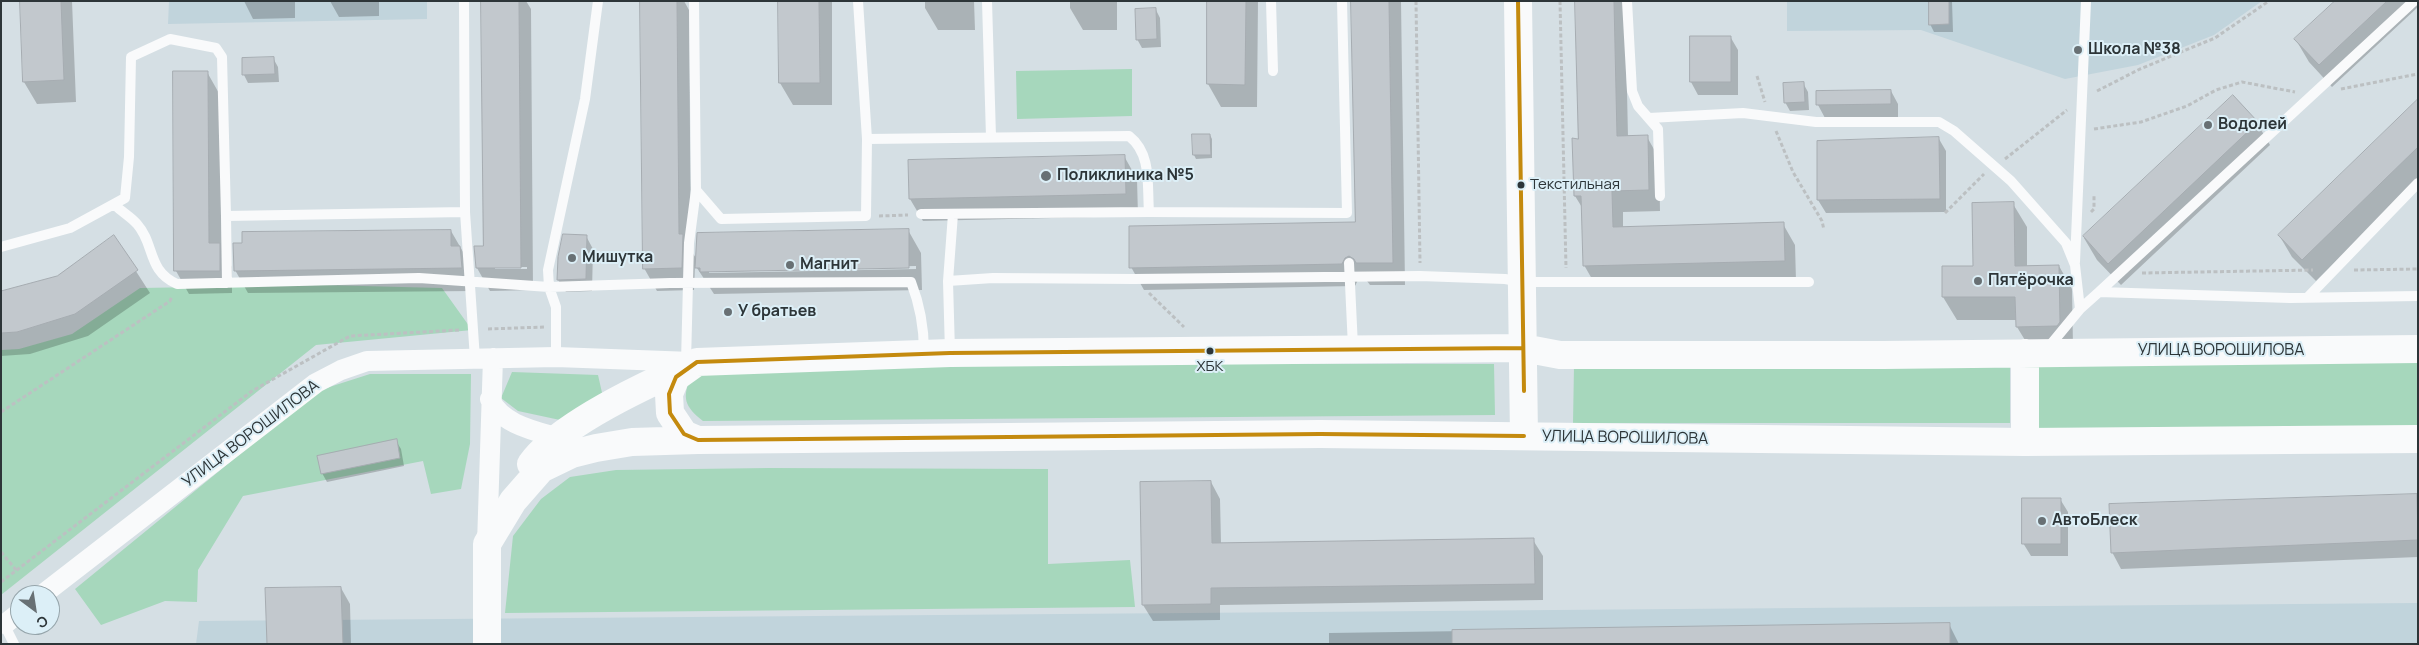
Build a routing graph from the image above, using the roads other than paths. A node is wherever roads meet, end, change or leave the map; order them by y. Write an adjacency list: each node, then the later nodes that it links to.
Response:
1 (464, 1): 20 (lane)
2 (694, 1): 17 (lane)
3 (858, 1): 15 (lane)
4 (986, 1): 14 (lane)
5 (1271, 1): 12 (lane)
6 (1342, 1): 21 (lane)
7 (1518, 1): 31 (main road)
8 (1627, 1): 13 (lane)
9 (2086, 1): 27 (lane)
10 (2414, 1): 36 (lane)
11 (599, 3): 35 (lane)
12 (1272, 71)
13 (1650, 118): 18 (lane); 27 (lane)
14 (991, 137): 15 (lane); 21 (lane)
15 (867, 139): 17 (lane)
16 (2418, 183): 38 (lane)
17 (696, 190): 34 (lane)
18 (1660, 196)
19 (111, 206): 24 (lane); 25 (lane); 33 (lane)
20 (465, 212): 24 (lane); 29 (lane)
21 (1149, 212): 23 (lane)
22 (921, 214): 23 (lane)
23 (953, 214): 30 (lane)
24 (226, 216): 33 (lane)
25 (1, 247)
26 (1349, 263): 28 (lane)
27 (2075, 265): 39 (lane)
28 (1350, 276): 30 (lane); 31 (lane); 41 (lane)
29 (470, 281): 33 (lane); 35 (lane); 46 (lane)
30 (948, 281): 44 (lane)
31 (1523, 282): 32 (lane); 40 (main road)
32 (1809, 282)
33 (227, 283)
34 (689, 283): 35 (lane); 44 (lane); 47 (lane)
35 (549, 287): 45 (lane)
36 (2099, 292): 38 (lane); 39 (lane)
37 (2418, 296): 38 (lane)
38 (2308, 297)
39 (2080, 309): 43 (lane)
40 (1523, 348): 41 (main road, УЛИЦА ВОРОШИЛОВА); 43 (main road, УЛИЦА ВОРОШИЛОВА); 49 (main road)
41 (1353, 349): 44 (main road, УЛИЦА ВОРОШИЛОВА)
42 (2418, 349): 43 (main road, УЛИЦА ВОРОШИЛОВА)
43 (2034, 352): 52 (main road)
44 (937, 353): 47 (main road, УЛИЦА ВОРОШИЛОВА)
45 (556, 357): 46 (street, УЛИЦА ВОРОШИЛОВА); 47 (street, УЛИЦА ВОРОШИЛОВА)
46 (484, 358): 48 (street); 55 (street, УЛИЦА ВОРОШИЛОВА)
47 (691, 362): 51 (main road); 53 (main road)
48 (490, 399): 53 (street); 54 (street)
49 (1524, 436): 51 (main road, УЛИЦА ВОРОШИЛОВА); 52 (main road, УЛИЦА ВОРОШИЛОВА)
50 (2418, 439): 52 (main road, УЛИЦА ВОРОШИЛОВА)
51 (698, 440): 53 (main road, УЛИЦА ВОРОШИЛОВА)
52 (2025, 442)
53 (566, 446): 54 (main road)
54 (487, 544): 58 (main road)
55 (55, 585)
56 (7, 620): 57 (lane)
57 (14, 644)
58 (487, 644)

